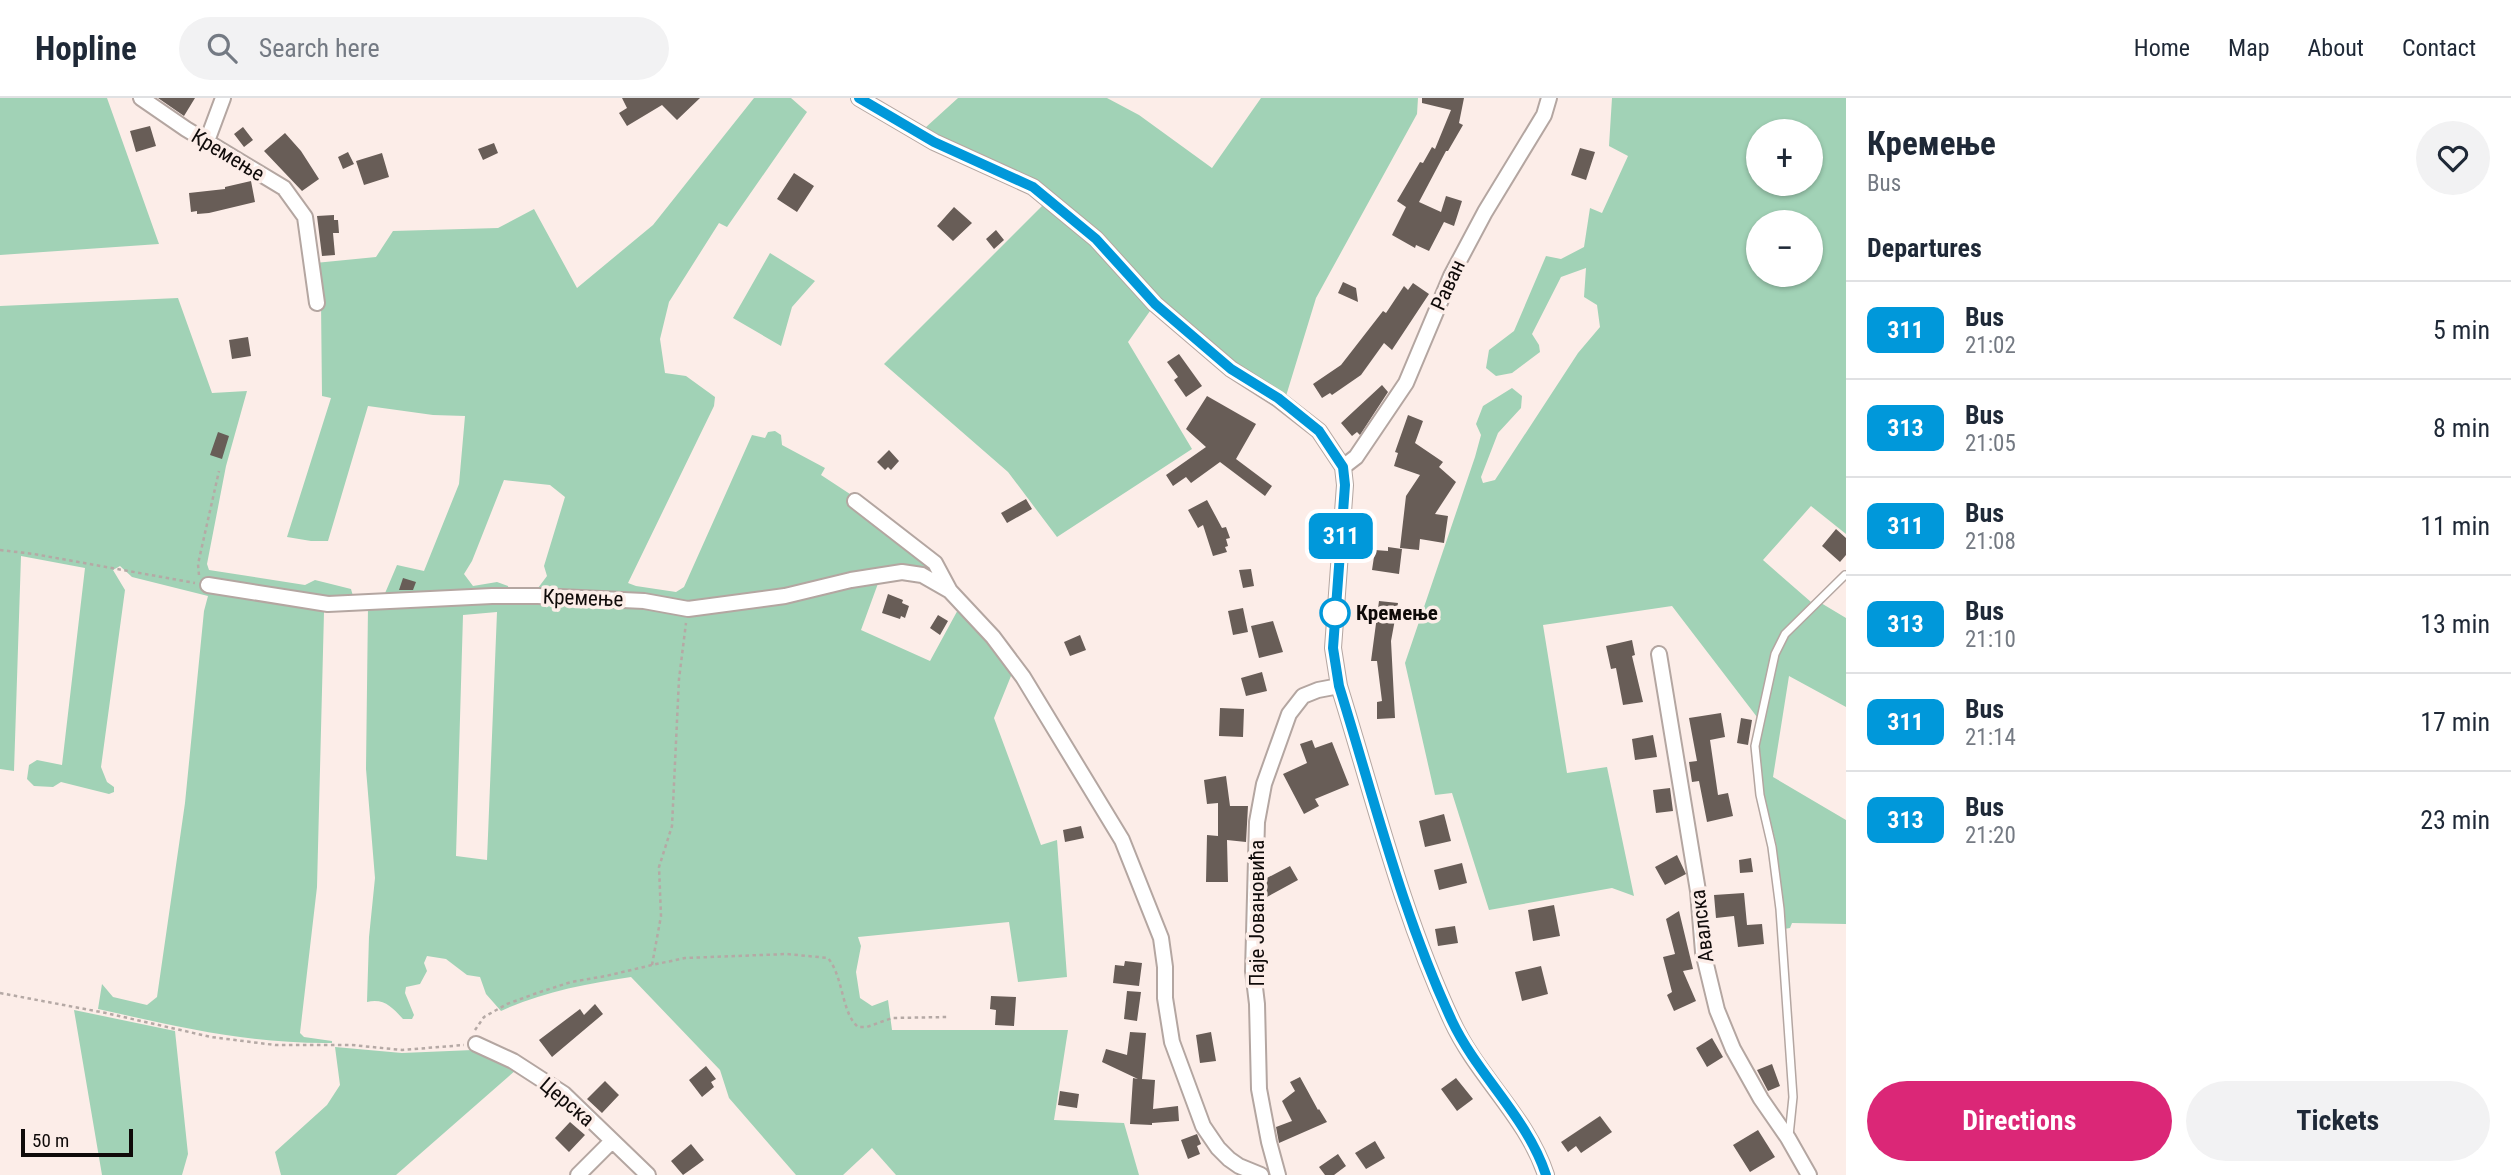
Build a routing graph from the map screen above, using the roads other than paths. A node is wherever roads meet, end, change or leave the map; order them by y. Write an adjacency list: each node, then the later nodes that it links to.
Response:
1 (141, 98): 5 (street, Кремење)
2 (223, 98): 5 (street)
3 (859, 98): 7 (street)
4 (1549, 98): 7 (street, Раван)
5 (207, 141): 6 (street, Кремење)
6 (317, 303)
7 (1343, 467): 13 (street)
8 (855, 501): 11 (street, Кремење)
9 (1845, 575): 15 (lane)
10 (208, 585): 11 (street, Кремење)
11 (950, 591): 19 (street, Кремење)
12 (1659, 654): 15 (street, Авалска)
13 (1339, 686): 20 (street, Паје Јовановића); 21 (street)
14 (476, 1044): 16 (street, Церска)
15 (1788, 1138): 22 (street, Авалска)
16 (612, 1141): 17 (street); 18 (street, Церска)
17 (578, 1175)
18 (648, 1175)
19 (1261, 1175)
20 (1278, 1175)
21 (1546, 1175)
22 (1809, 1175)

